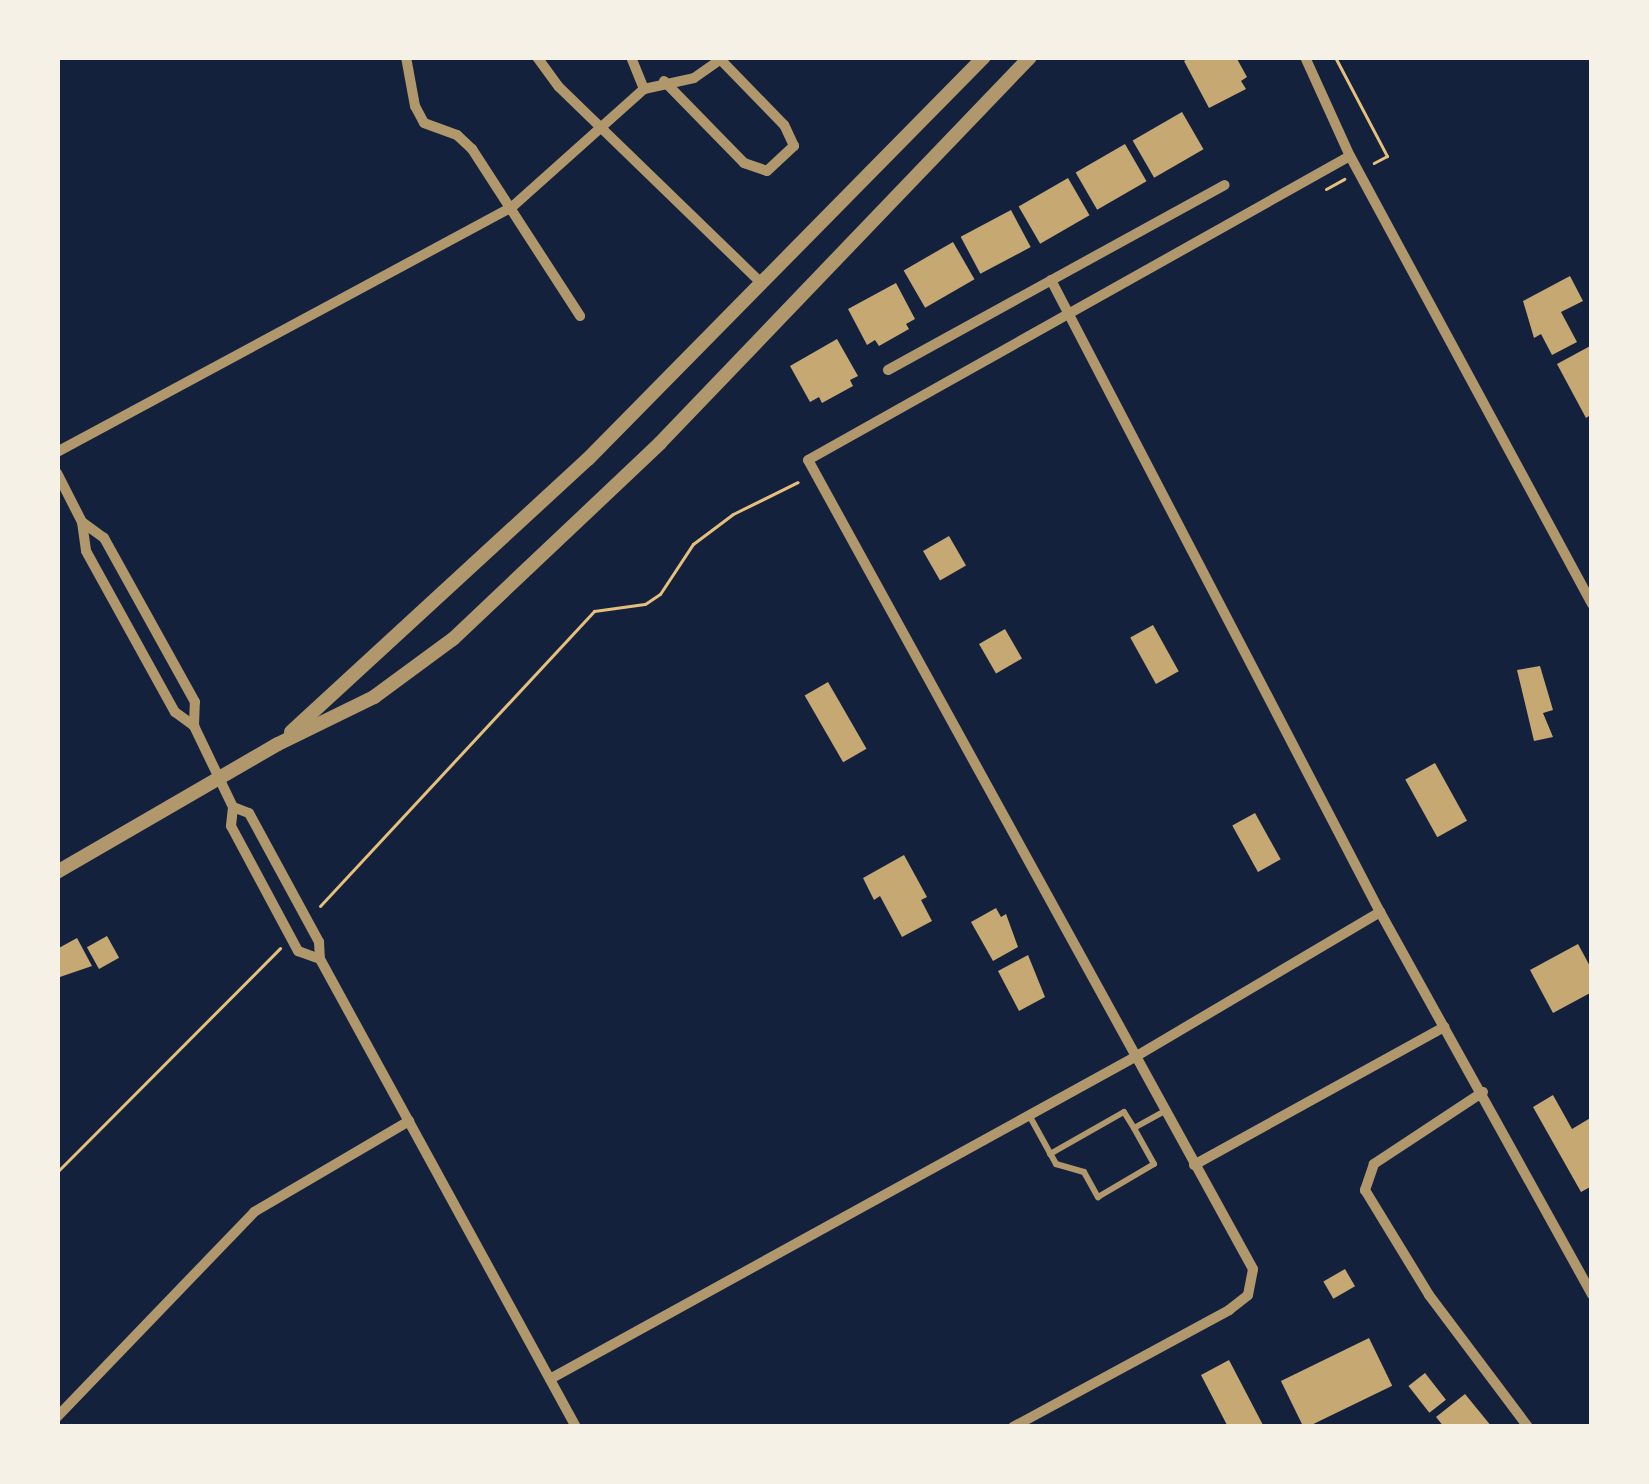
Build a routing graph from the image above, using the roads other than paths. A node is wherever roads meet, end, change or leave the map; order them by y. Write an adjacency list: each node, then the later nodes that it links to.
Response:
1 (406, 57): 13 (street)
2 (537, 57): 10 (street)
3 (631, 57): 9 (street)
4 (984, 57): 15 (street)
5 (1030, 57): 24 (street)
6 (1305, 57): 11 (street)
7 (722, 59): 8 (street); 8 (street)
8 (664, 82): 9 (street)
9 (644, 88): 10 (street)
10 (601, 129): 13 (street); 15 (street)
11 (1349, 156): 16 (street); 22 (street)
12 (1224, 185): 14 (street)
13 (512, 207): 17 (street); 19 (street)
14 (1051, 280): 16 (street); 18 (street)
15 (762, 284): 24 (street)
16 (1068, 314): 28 (street); 31 (street)
17 (580, 316)
18 (888, 370)
19 (57, 452)
20 (57, 473): 21 (street)
21 (82, 522): 23 (street); 23 (street)
22 (1592, 604)
23 (194, 726): 25 (street)
24 (278, 744): 25 (street)
25 (220, 780): 26 (street); 27 (street)
26 (233, 808): 29 (street); 29 (street)
27 (57, 872)
28 (1380, 912): 30 (street); 31 (street)
29 (320, 958): 35 (street)
30 (1444, 1027): 32 (street); 38 (street)
31 (1136, 1057): 33 (street); 34 (street)
32 (1483, 1092): 39 (street); 44 (street)
33 (1165, 1111): 36 (lane); 38 (street)
34 (1029, 1115): 37 (lane); 40 (street)
35 (409, 1121): 40 (street); 41 (street)
36 (1134, 1128): 37 (lane); 37 (lane)
37 (1050, 1154)
38 (1194, 1166): 43 (street)
39 (1592, 1294)
40 (550, 1379): 42 (street)
41 (57, 1417)
42 (576, 1427)
43 (1012, 1427)
44 (1528, 1427)

